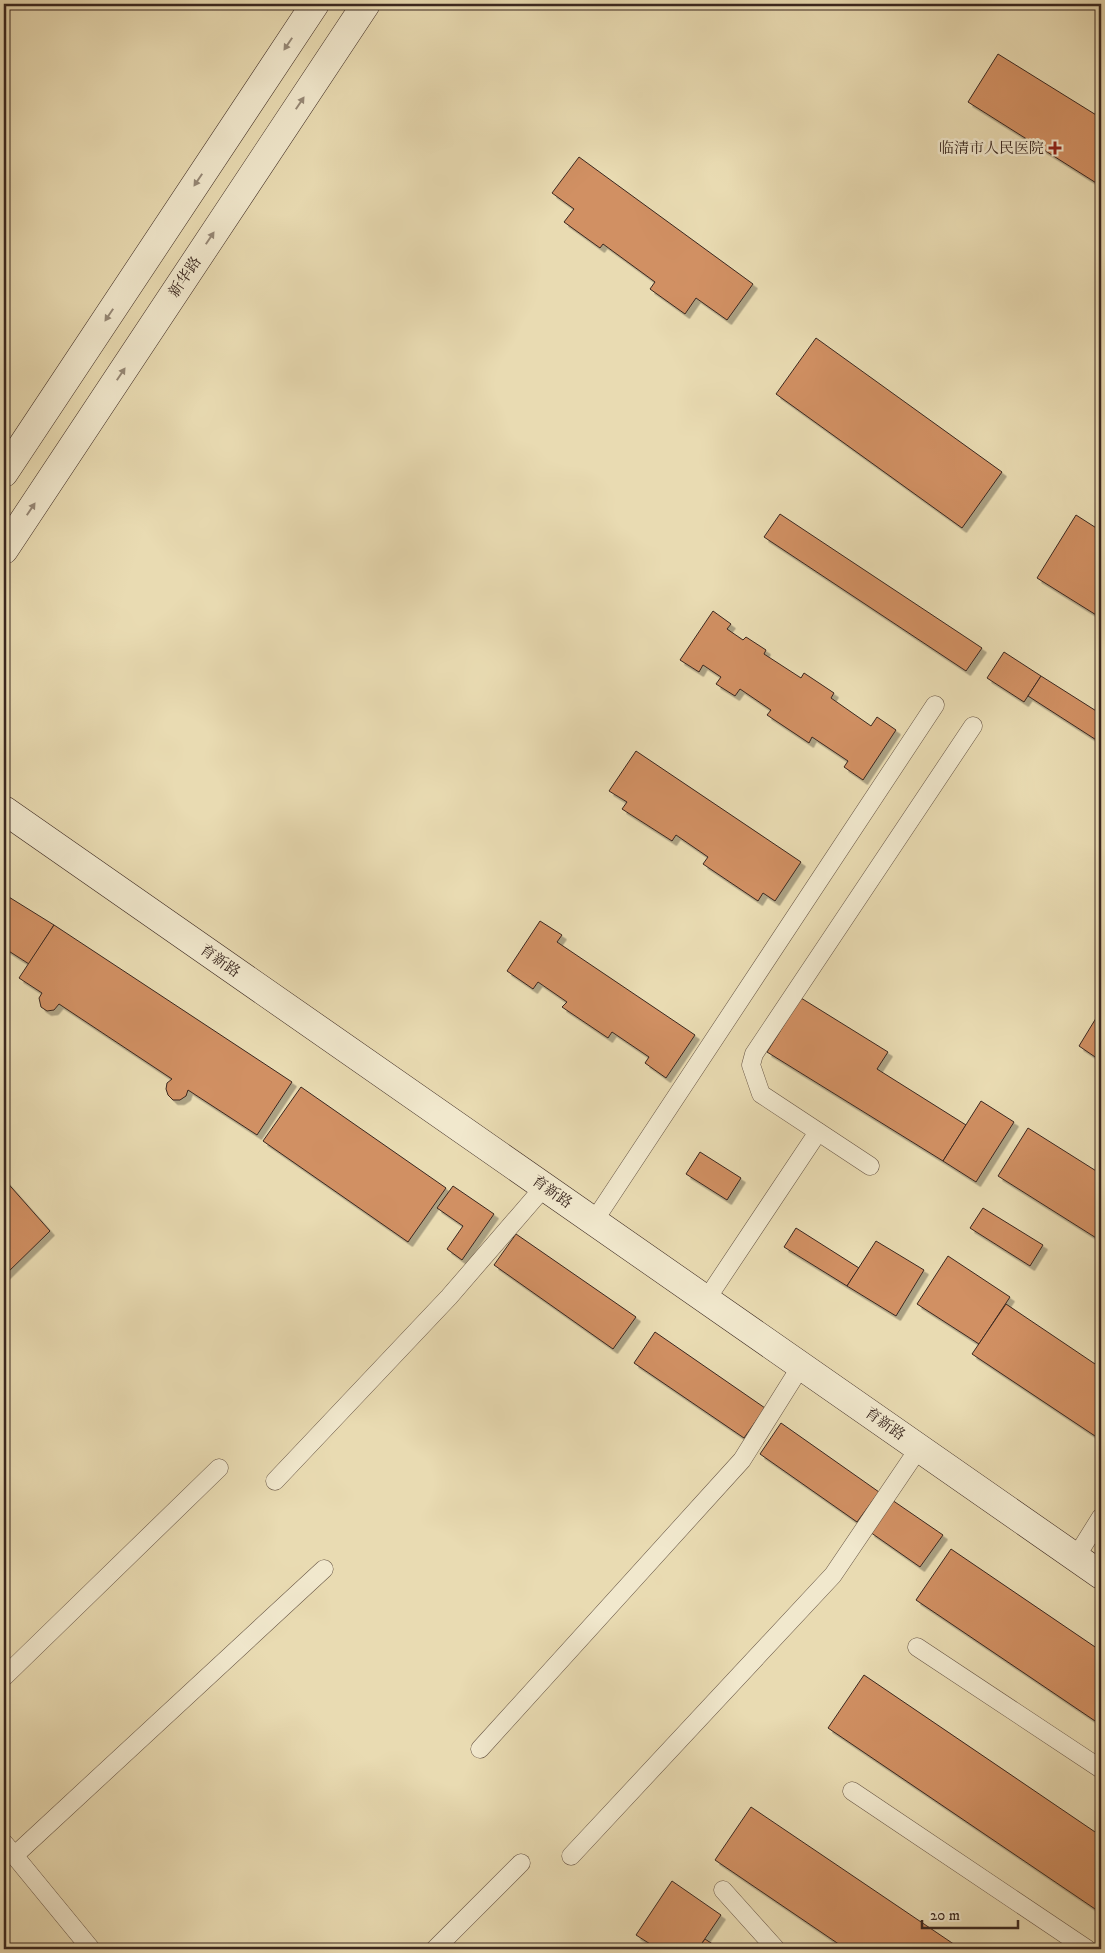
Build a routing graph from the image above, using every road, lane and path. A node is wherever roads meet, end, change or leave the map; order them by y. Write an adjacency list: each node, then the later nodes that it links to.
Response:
1 (315, 4): 3 (street, one-way to 3)
2 (366, 4): 4 (street, 新华路, one-way to 2)
3 (4, 473)
4 (4, 550)
5 (935, 704): 11 (lane)
6 (973, 726): 8 (lane)
7 (4, 810): 10 (street, 育新路)
8 (818, 1132): 9 (lane); 12 (lane)
9 (870, 1166)
10 (544, 1187): 11 (street, 育新路); 16 (lane)
11 (594, 1221): 12 (street, 育新路)
12 (706, 1300): 13 (street, 育新路)
13 (801, 1366): 14 (street, 育新路); 23 (lane)
14 (919, 1448): 18 (street, 育新路); 27 (lane)
15 (219, 1468): 22 (lane)
16 (275, 1481)
17 (1101, 1517): 18 (lane)
18 (1076, 1558): 20 (street, 育新路)
19 (324, 1569): 26 (lane)
20 (1101, 1575)
21 (917, 1647): 24 (lane)
22 (4, 1677)
23 (480, 1749)
24 (1101, 1769)
25 (852, 1791): 33 (lane)
26 (9, 1850): 30 (lane)
27 (571, 1856)
28 (521, 1863): 31 (lane)
29 (723, 1890): 32 (lane)
30 (91, 1949)
31 (435, 1949)
32 (776, 1949)
33 (1088, 1949)

